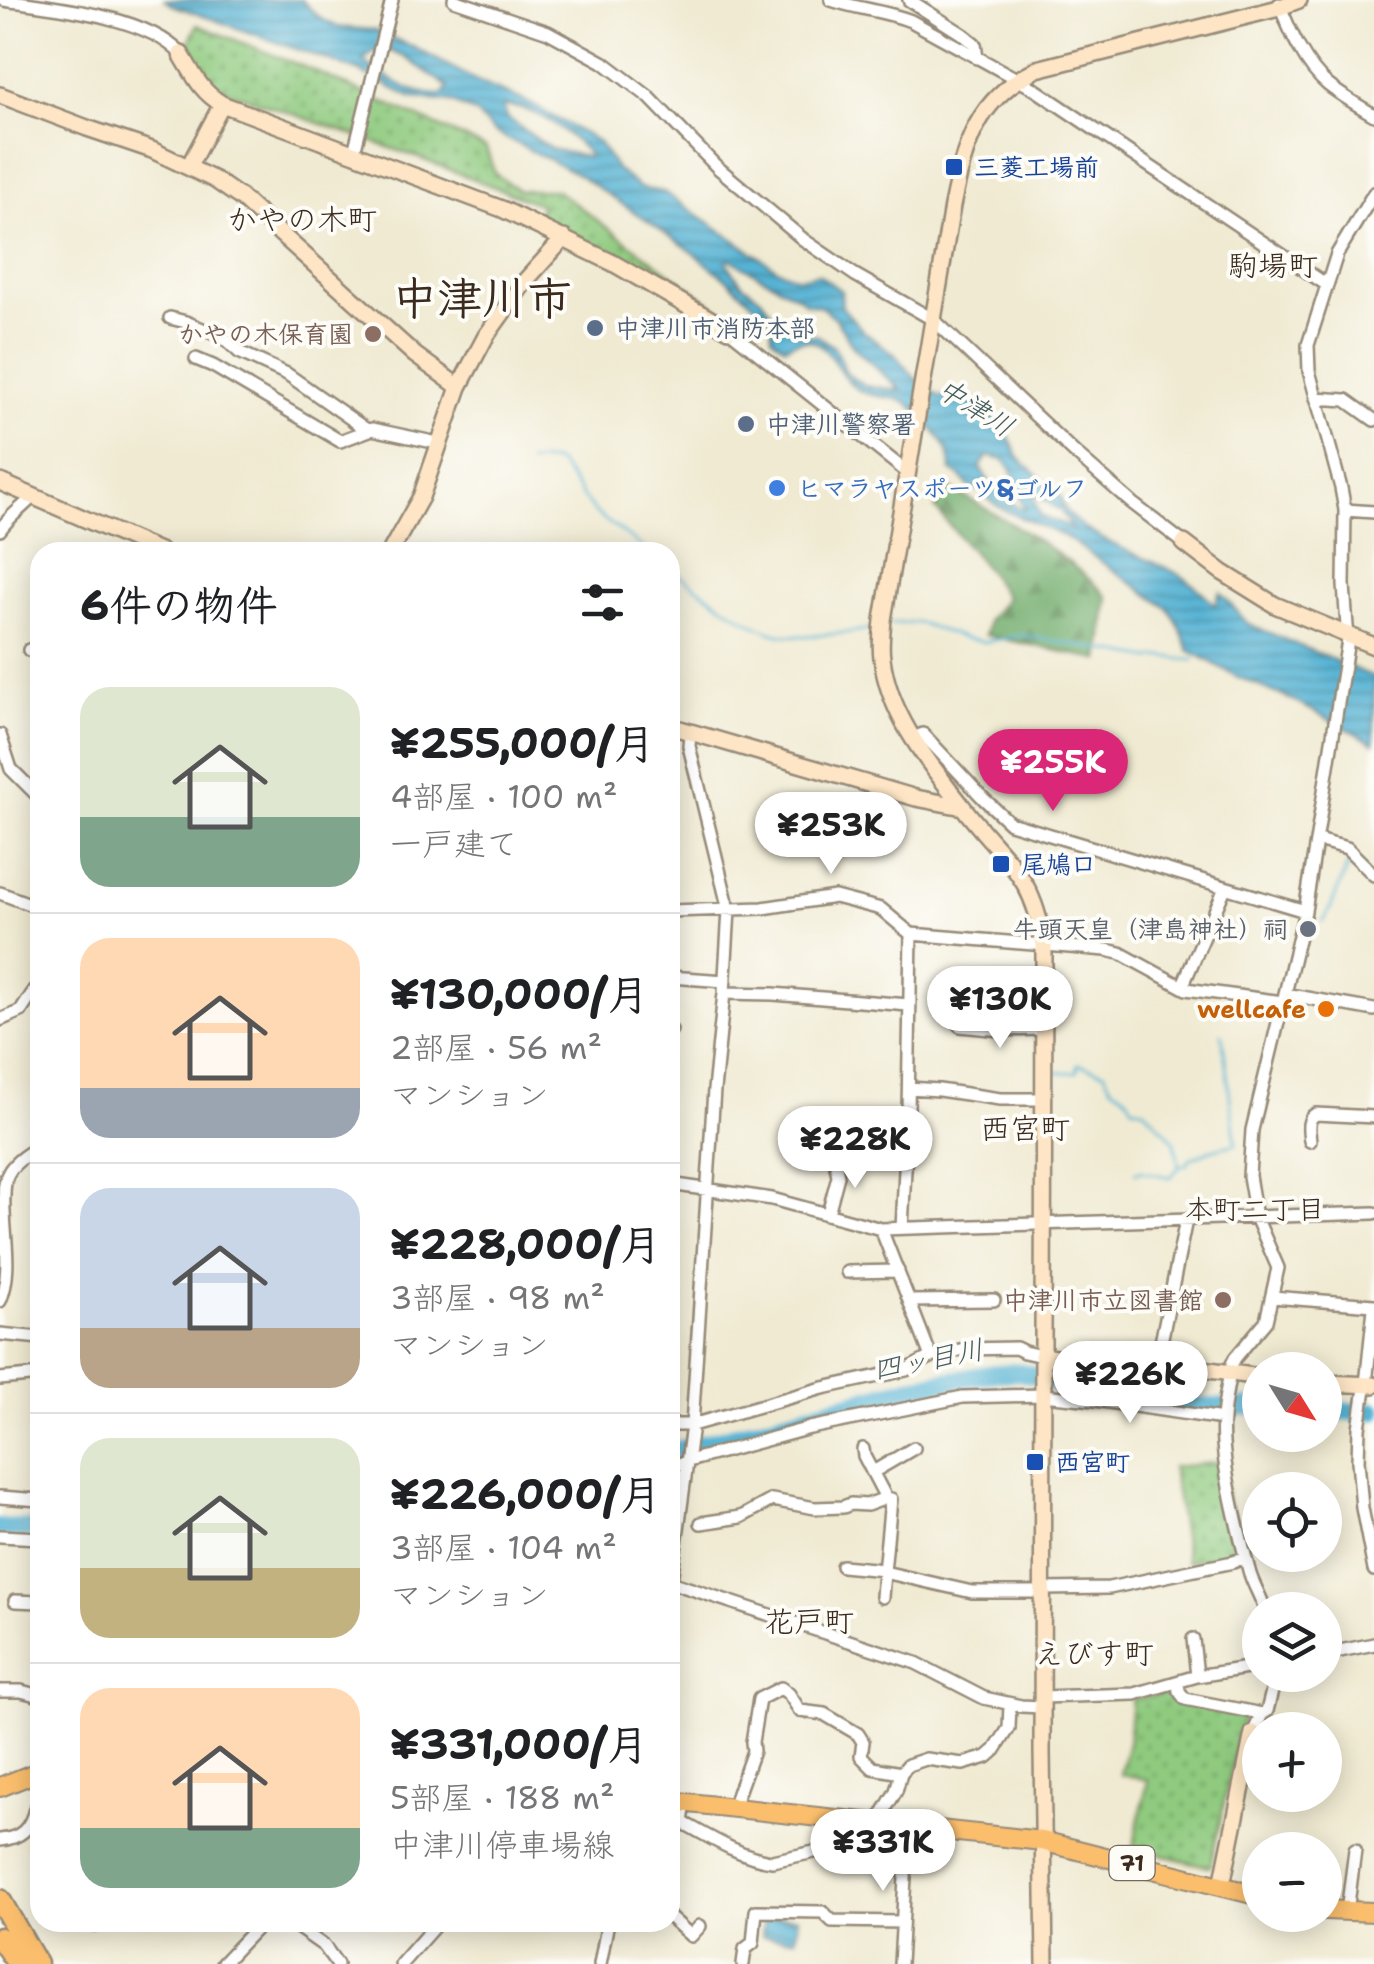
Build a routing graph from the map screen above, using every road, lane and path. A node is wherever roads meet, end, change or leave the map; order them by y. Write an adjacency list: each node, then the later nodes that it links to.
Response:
1 (4, 0): 8 (street)
2 (392, 0): 14 (street)
3 (454, 0): 20 (street)
4 (831, 0): 9 (street)
5 (910, 0): 9 (street)
6 (1299, 0): 7 (street)
7 (1279, 4): 10 (street); 13 (street)
8 (181, 54): 12 (street)
9 (977, 58): 10 (street)
10 (1016, 79): 18 (street); 20 (street)
11 (0, 95): 15 (street)
12 (222, 104): 14 (street); 15 (street)
13 (1374, 115)
14 (354, 152): 17 (street)
15 (189, 166): 23 (street)
16 (1374, 193): 18 (street)
17 (564, 238): 21 (street); 23 (street)
18 (1328, 285): 24 (street)
19 (170, 318): 26 (street)
20 (933, 328): 28 (street); 36 (street)
21 (729, 330): 28 (street)
22 (196, 359): 26 (street)
23 (459, 387): 35 (street)
24 (1316, 398): 25 (street); 31 (street)
25 (1374, 420)
26 (368, 430): 27 (street)
27 (433, 442)
28 (909, 467): 42 (street)
29 (0, 482): 30 (street)
30 (34, 495): 33 (street); 34 (street)
31 (1345, 510): 32 (street); 37 (street)
32 (1374, 512)
33 (0, 530)
34 (127, 542)
35 (395, 542)
36 (1184, 543): 37 (street)
37 (1348, 637): 38 (street); 47 (street)
38 (1374, 646)
39 (680, 729): 40 (street)
40 (690, 732): 45 (street); 52 (street)
41 (0, 735): 44 (street)
42 (913, 738): 43 (street); 49 (street)
43 (934, 768): 45 (street); 46 (street)
44 (30, 788)
45 (916, 798): 46 (street)
46 (963, 807): 56 (street)
47 (1317, 840): 48 (street); 54 (street)
48 (1374, 875)
49 (1225, 888): 54 (street); 59 (street)
50 (0, 894): 51 (street)
51 (30, 904)
52 (729, 910): 53 (street); 55 (street); 58 (street)
53 (680, 911)
54 (1305, 911): 61 (street)
55 (911, 934): 56 (street); 62 (street)
56 (1044, 945): 59 (street); 66 (street)
57 (680, 979): 58 (street)
58 (725, 987): 62 (street); 74 (street)
59 (1182, 987): 61 (street)
60 (30, 998): 64 (street)
61 (1284, 998): 63 (street); 77 (street)
62 (909, 1006): 67 (street)
63 (1374, 1010)
64 (0, 1020)
65 (960, 1026): 66 (street)
66 (1042, 1029): 68 (street)
67 (909, 1088): 68 (street); 80 (street)
68 (1044, 1100): 79 (street)
69 (1374, 1118): 70 (street)
70 (1310, 1142)
71 (30, 1154): 87 (street)
72 (836, 1166): 76 (street)
73 (680, 1186): 74 (street)
74 (708, 1190): 76 (street); 102 (street)
75 (1374, 1212): 77 (street)
76 (828, 1213): 81 (street)
77 (1256, 1217): 78 (street); 84 (street)
78 (1186, 1220): 79 (street); 93 (street)
79 (1042, 1223): 80 (street); 92 (street)
80 (902, 1228): 81 (street)
81 (881, 1229): 83 (street)
82 (847, 1272): 83 (street)
83 (898, 1272): 85 (street)
84 (1272, 1296): 88 (street); 97 (street)
85 (910, 1300): 86 (street); 91 (street)
86 (994, 1300)
87 (0, 1301)
88 (1374, 1306): 99 (street)
89 (0, 1334): 90 (street)
90 (30, 1337)
91 (931, 1357): 92 (street); 102 (street)
92 (1042, 1359): 93 (street); 100 (street)
93 (1158, 1362): 97 (street)
94 (30, 1376): 95 (street)
95 (0, 1379)
96 (1242, 1379): 97 (street)
97 (1229, 1381): 101 (street)
98 (1342, 1385): 99 (street)
99 (1368, 1389): 119 (street)
100 (1042, 1391): 101 (street); 106 (street); 122 (street)
101 (1223, 1416): 116 (street)
102 (692, 1425): 103 (street); 106 (street)
103 (680, 1426)
104 (914, 1448): 108 (street)
105 (863, 1450): 108 (street)
106 (687, 1461): 107 (street); 112 (street)
107 (680, 1463)
108 (873, 1472): 110 (street)
109 (0, 1497): 111 (street)
110 (886, 1498): 113 (street); 120 (street)
111 (30, 1499)
112 (680, 1512)
113 (701, 1522)
114 (0, 1536): 115 (street)
115 (30, 1538)
116 (1242, 1542)
117 (1242, 1557): 122 (street)
118 (842, 1566): 120 (street)
119 (1374, 1570)
120 (884, 1571): 122 (street); 123 (street)
121 (680, 1588): 135 (street)
122 (1043, 1591): 134 (street)
123 (882, 1597)
124 (15, 1601): 125 (street)
125 (30, 1602)
126 (1193, 1639): 130 (street)
127 (1374, 1644): 128 (street)
128 (1342, 1651)
129 (1242, 1669): 130 (street)
130 (1197, 1676): 131 (street)
131 (1178, 1682): 134 (street); 136 (street)
132 (0, 1691): 133 (street)
133 (30, 1693)
134 (1042, 1702): 135 (street); 148 (street)
135 (1010, 1704): 137 (street)
136 (1252, 1712)
137 (901, 1773): 142 (street); 144 (street)
138 (30, 1775): 139 (main road)
139 (0, 1787)
140 (1242, 1790): 150 (street)
141 (680, 1802): 142 (main road, 71)
142 (732, 1807): 144 (main road, 71)
143 (680, 1812): 144 (street)
144 (871, 1822): 146 (main road, 71)
145 (30, 1824): 147 (street)
146 (908, 1826): 148 (main road, 71); 156 (street)
147 (0, 1840)
148 (1042, 1841): 150 (main road, 71); 172 (street)
149 (1356, 1850): 154 (street)
150 (1222, 1884): 151 (main road, 71)
151 (1242, 1890)
152 (0, 1900): 165 (highway)
153 (1342, 1912): 154 (main road)
154 (1346, 1912): 155 (main road)
155 (1374, 1912)
156 (902, 1922): 170 (street); 171 (street)
157 (680, 1926): 158 (street)
158 (700, 1926)
159 (252, 1932): 166 (street)
160 (304, 1932): 167 (street)
161 (429, 1932): 168 (street)
162 (606, 1932): 169 (street)
163 (0, 1938): 164 (highway)
164 (18, 1964)
165 (38, 1964)
166 (222, 1964)
167 (338, 1964)
168 (402, 1964)
169 (600, 1964)
170 (743, 1964)
171 (900, 1964)
172 (1045, 1964)

